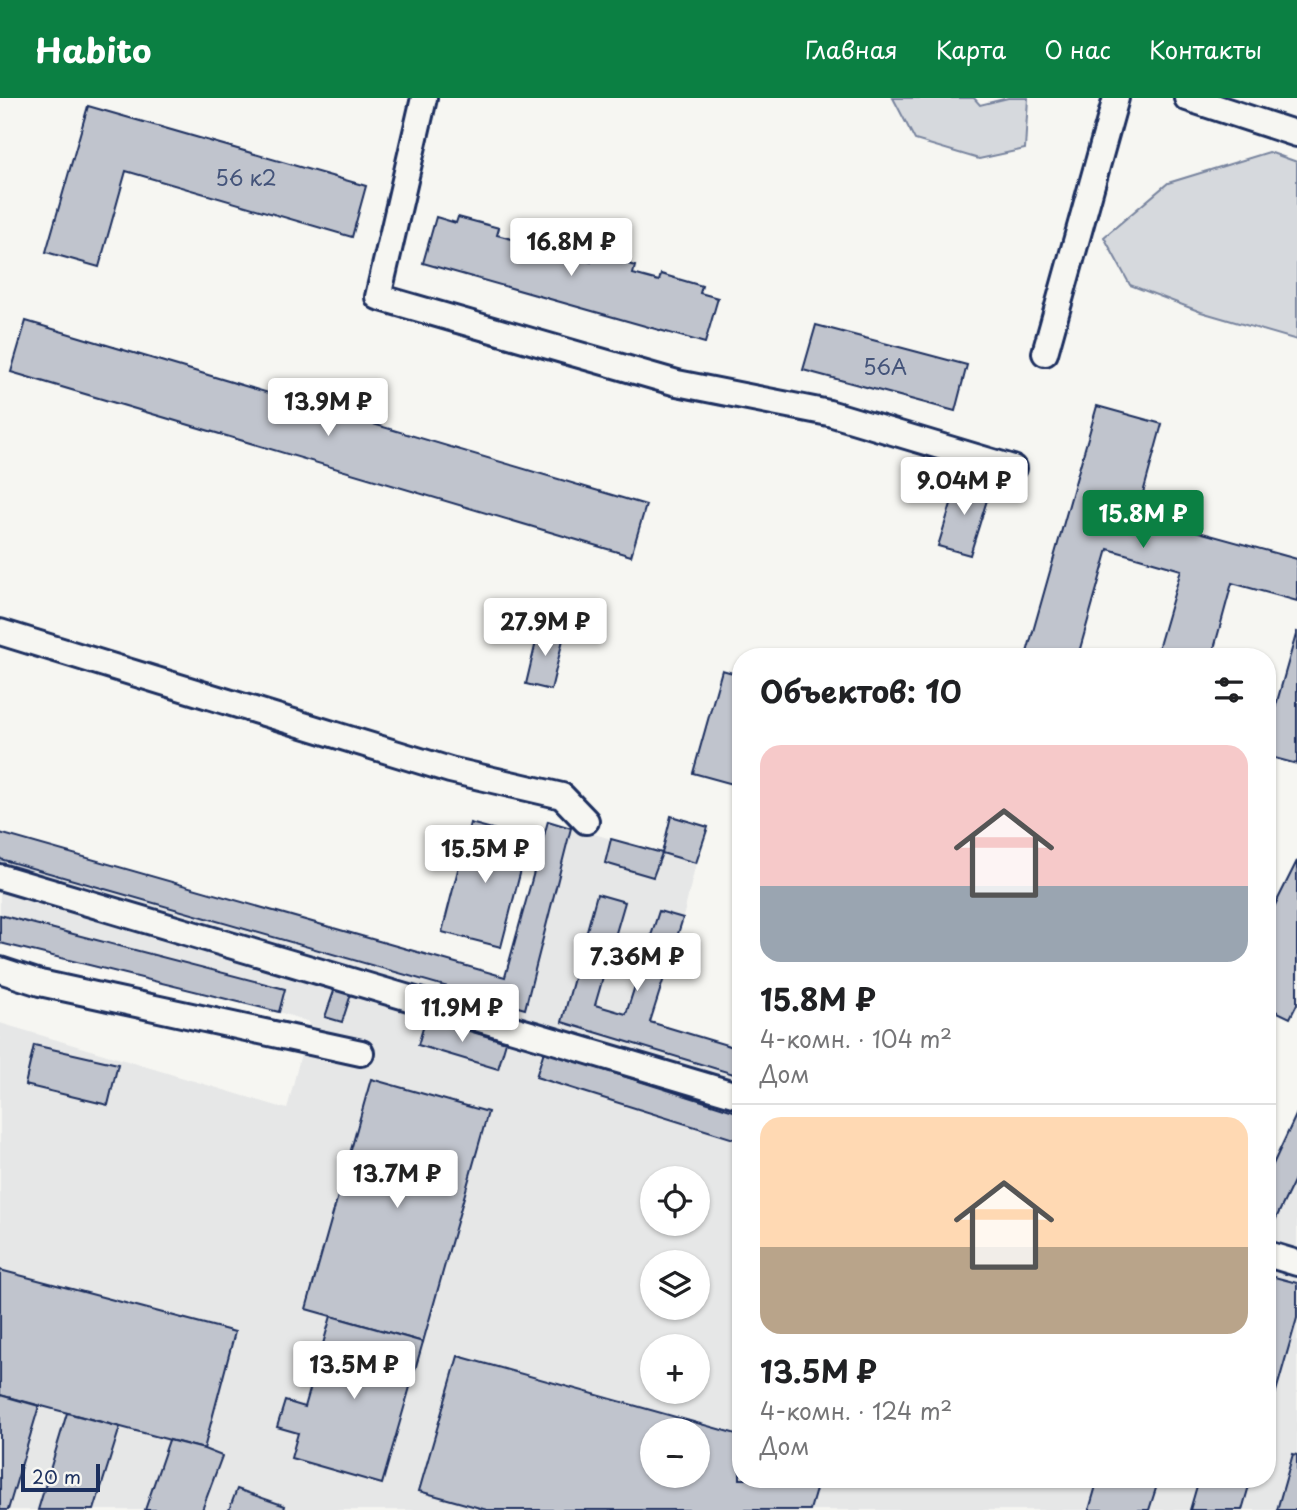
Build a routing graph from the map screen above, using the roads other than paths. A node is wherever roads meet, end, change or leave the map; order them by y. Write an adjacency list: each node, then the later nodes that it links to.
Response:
1 (424, 98): 7 (street)
2 (1116, 98): 6 (street)
3 (1186, 98): 4 (street)
4 (1229, 104): 5 (street)
5 (1297, 134)
6 (1045, 353)
7 (1013, 468)
8 (0, 632): 9 (street)
9 (586, 821)
10 (0, 877): 13 (street)
11 (0, 970): 12 (street)
12 (361, 1053)
13 (732, 1094)
14 (1276, 1257): 15 (street)
15 (1297, 1263)

